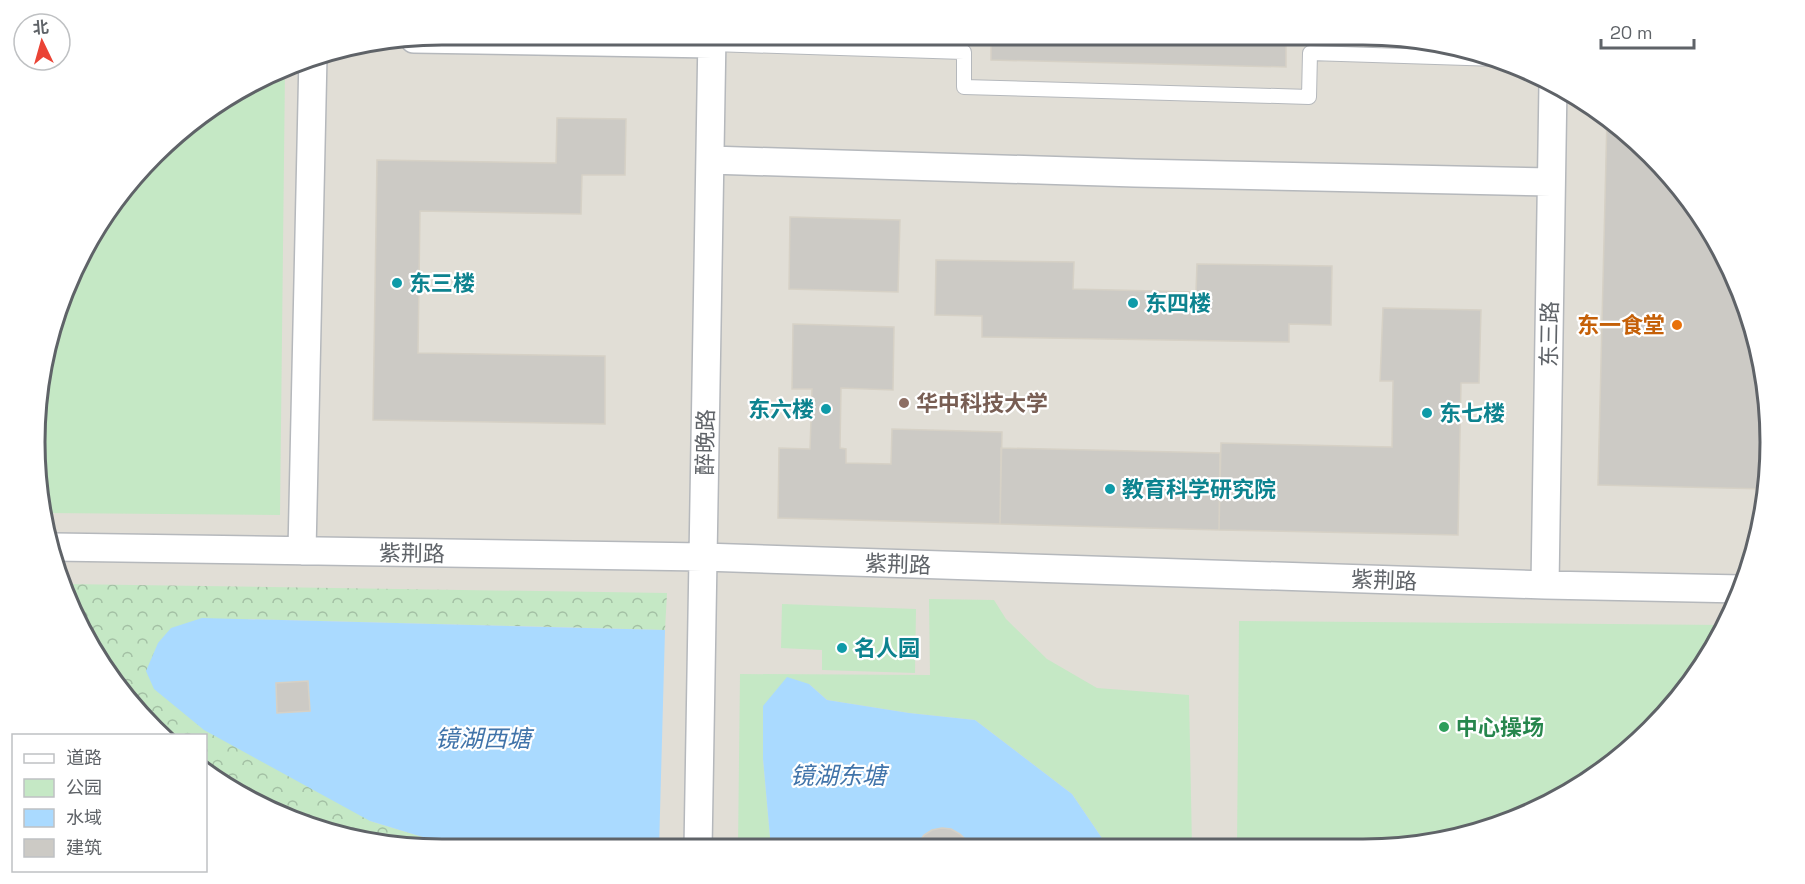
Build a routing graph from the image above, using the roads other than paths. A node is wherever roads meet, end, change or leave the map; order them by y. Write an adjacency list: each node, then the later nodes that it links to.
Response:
1 (712, 45): 6 (street, 醉晚路)
2 (828, 45): 3 (lane)
3 (1461, 58)
4 (313, 66): 9 (street)
5 (1553, 93): 7 (street, 东三路)
6 (710, 160): 7 (street); 10 (street, 醉晚路)
7 (1551, 182): 11 (street, 东三路)
8 (60, 547): 9 (street, 紫荆路)
9 (302, 551): 10 (street, 紫荆路)
10 (703, 557): 11 (street, 紫荆路); 13 (street, 醉晚路)
11 (1545, 585): 12 (street, 紫荆路)
12 (1732, 589)
13 (698, 839)

